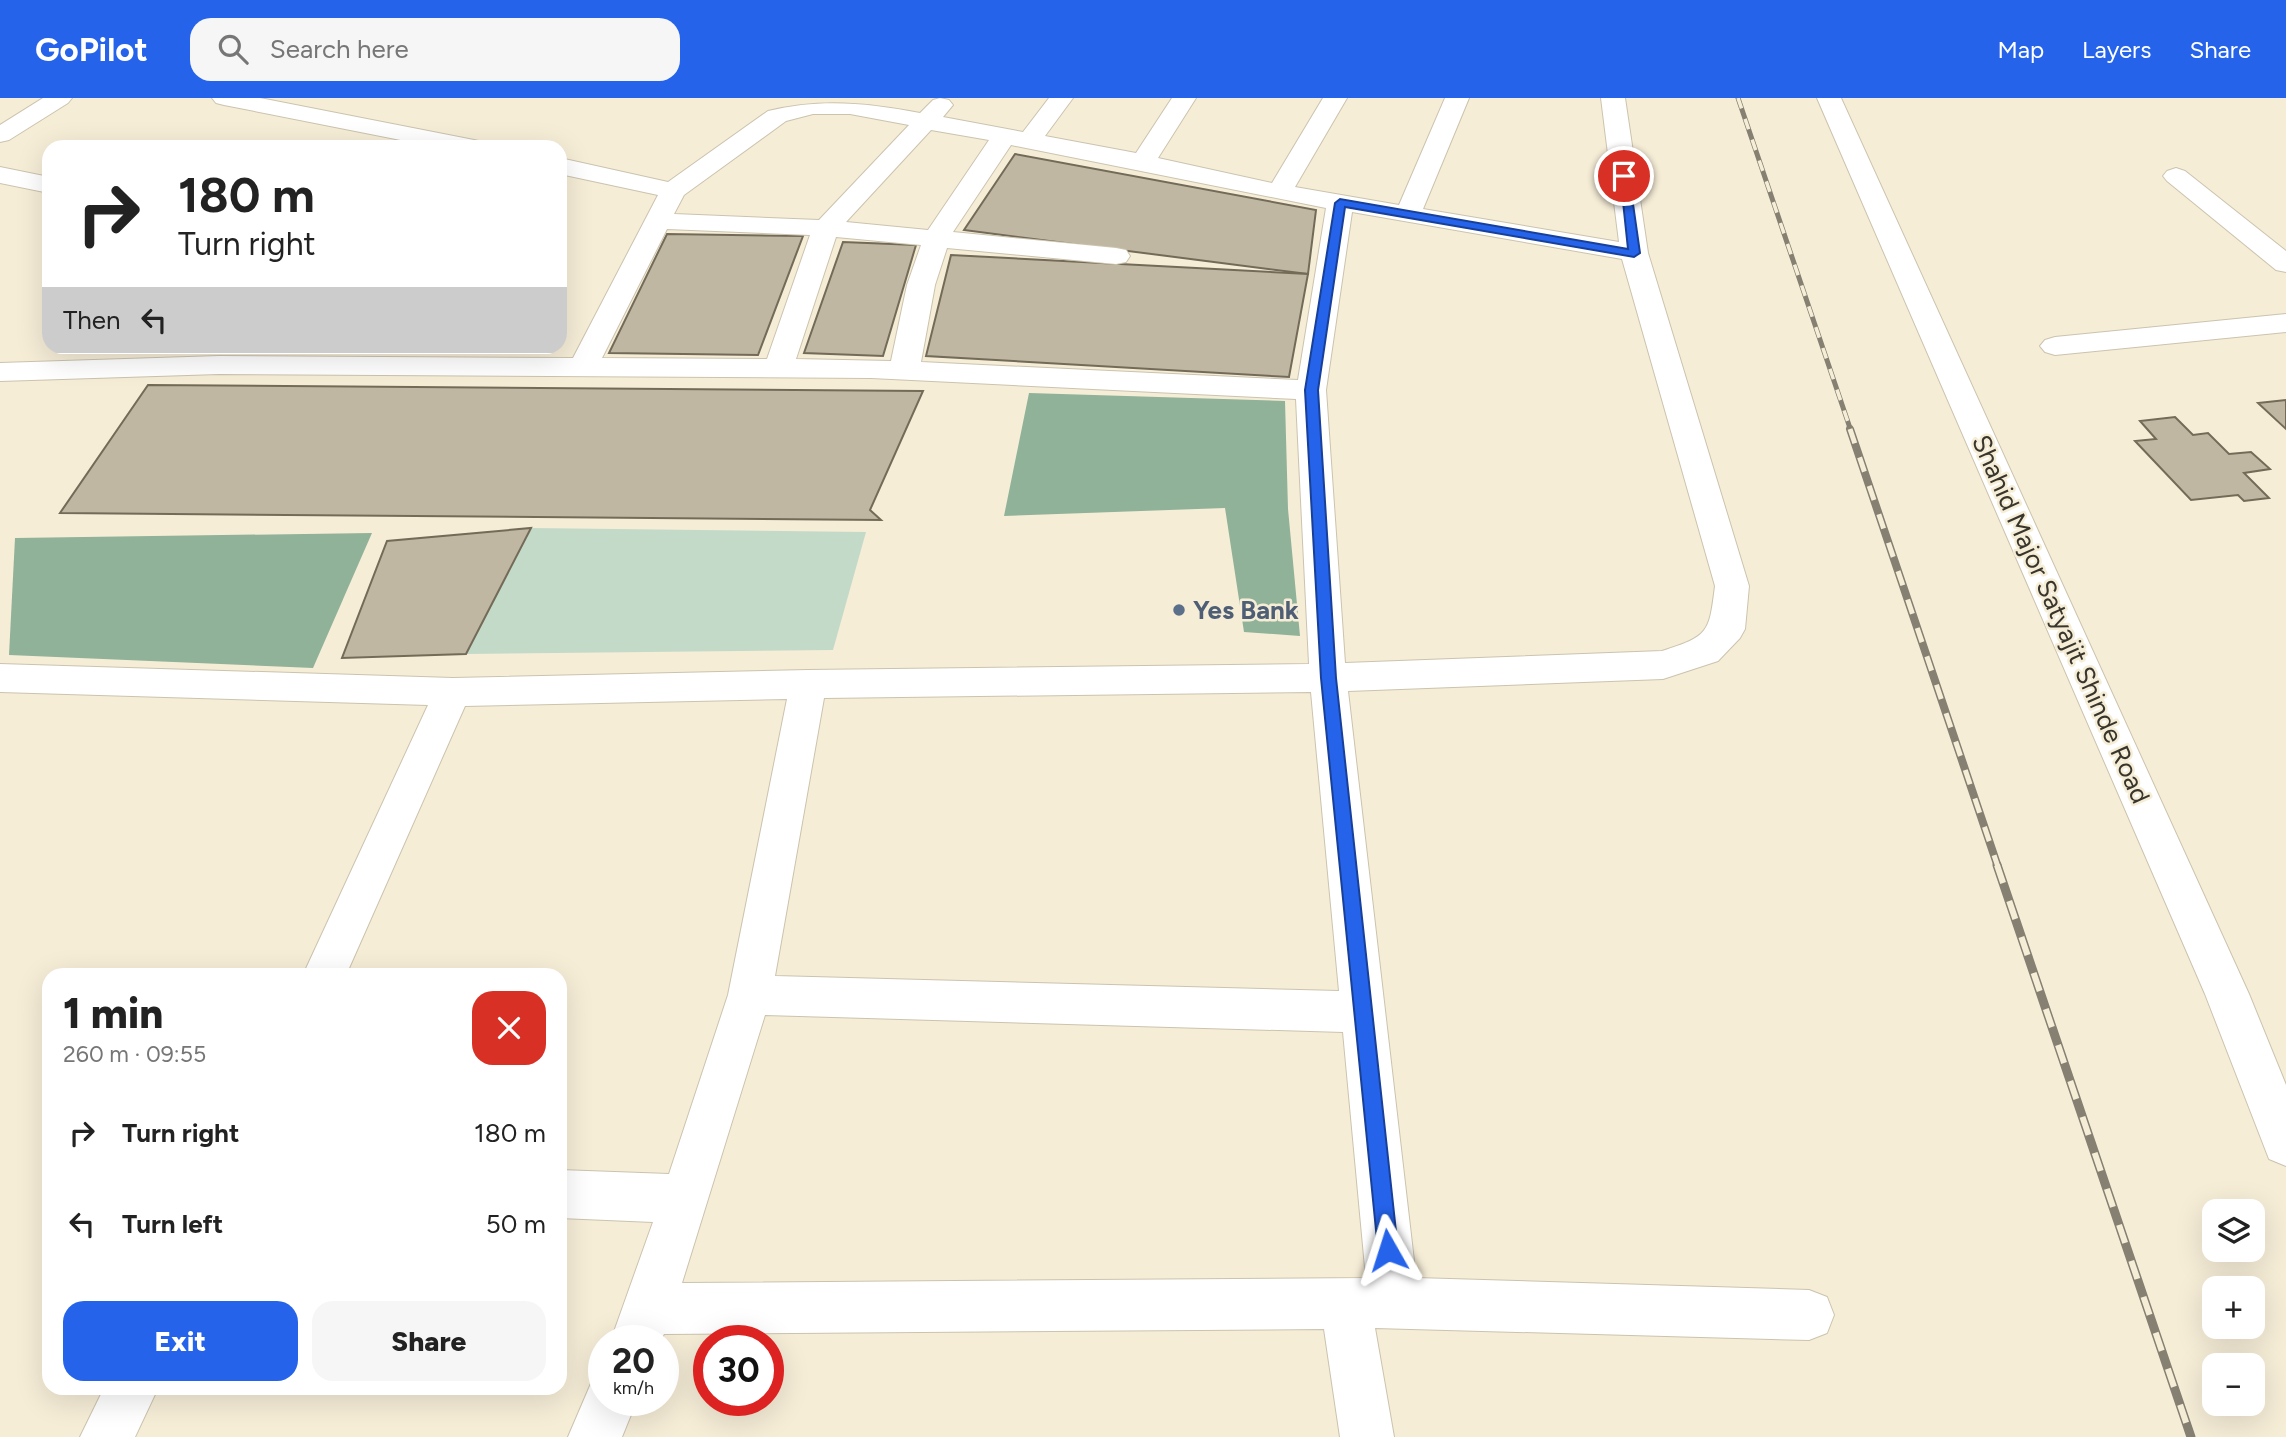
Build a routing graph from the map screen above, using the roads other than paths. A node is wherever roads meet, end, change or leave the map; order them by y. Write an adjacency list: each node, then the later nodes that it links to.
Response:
1 (60, 98): 12 (street)
2 (225, 98): 14 (street)
3 (946, 98): 11 (street)
4 (1060, 98): 13 (street)
5 (1184, 98): 15 (street)
6 (1335, 98): 21 (street)
7 (1457, 98): 23 (street)
8 (1613, 98): 27 (street)
9 (1829, 98): 44 (street, Shahid Major Satyajit Shinde Road)
10 (823, 102): 11 (street); 20 (street)
11 (927, 121): 13 (street); 25 (street)
12 (0, 135)
13 (1016, 139): 15 (street); 26 (street)
14 (438, 140)
15 (1143, 162): 21 (street)
16 (567, 168): 20 (street)
17 (0, 176): 19 (street)
18 (2176, 176): 29 (street)
19 (42, 183)
20 (673, 191): 24 (street)
21 (1279, 192): 22 (street)
22 (1340, 203): 23 (street); 36 (street)
23 (1408, 213): 27 (street)
24 (656, 221): 25 (street); 32 (street)
25 (826, 228): 26 (street); 33 (street)
26 (936, 239): 28 (street); 34 (street)
27 (1634, 253): 38 (street)
28 (1116, 256)
29 (2286, 264)
30 (2286, 323): 31 (street)
31 (2055, 346)
32 (583, 367): 33 (street); 35 (street)
33 (778, 369): 34 (street)
34 (904, 371): 36 (street)
35 (0, 372)
36 (1311, 390): 38 (street)
37 (0, 678): 40 (street)
38 (1328, 678): 39 (street); 43 (street)
39 (808, 684): 40 (street); 42 (street)
40 (453, 692): 41 (street)
41 (327, 968)
42 (750, 995): 43 (street); 46 (street)
43 (1363, 1012): 47 (street)
44 (2286, 1143)
45 (567, 1194): 46 (street)
46 (685, 1199): 49 (street)
47 (1370, 1303): 48 (street); 49 (street); 54 (street)
48 (1809, 1315)
49 (643, 1325)
50 (128, 1395): 52 (street)
51 (604, 1416): 53 (street)
52 (107, 1437)
53 (595, 1437)
54 (1367, 1437)

